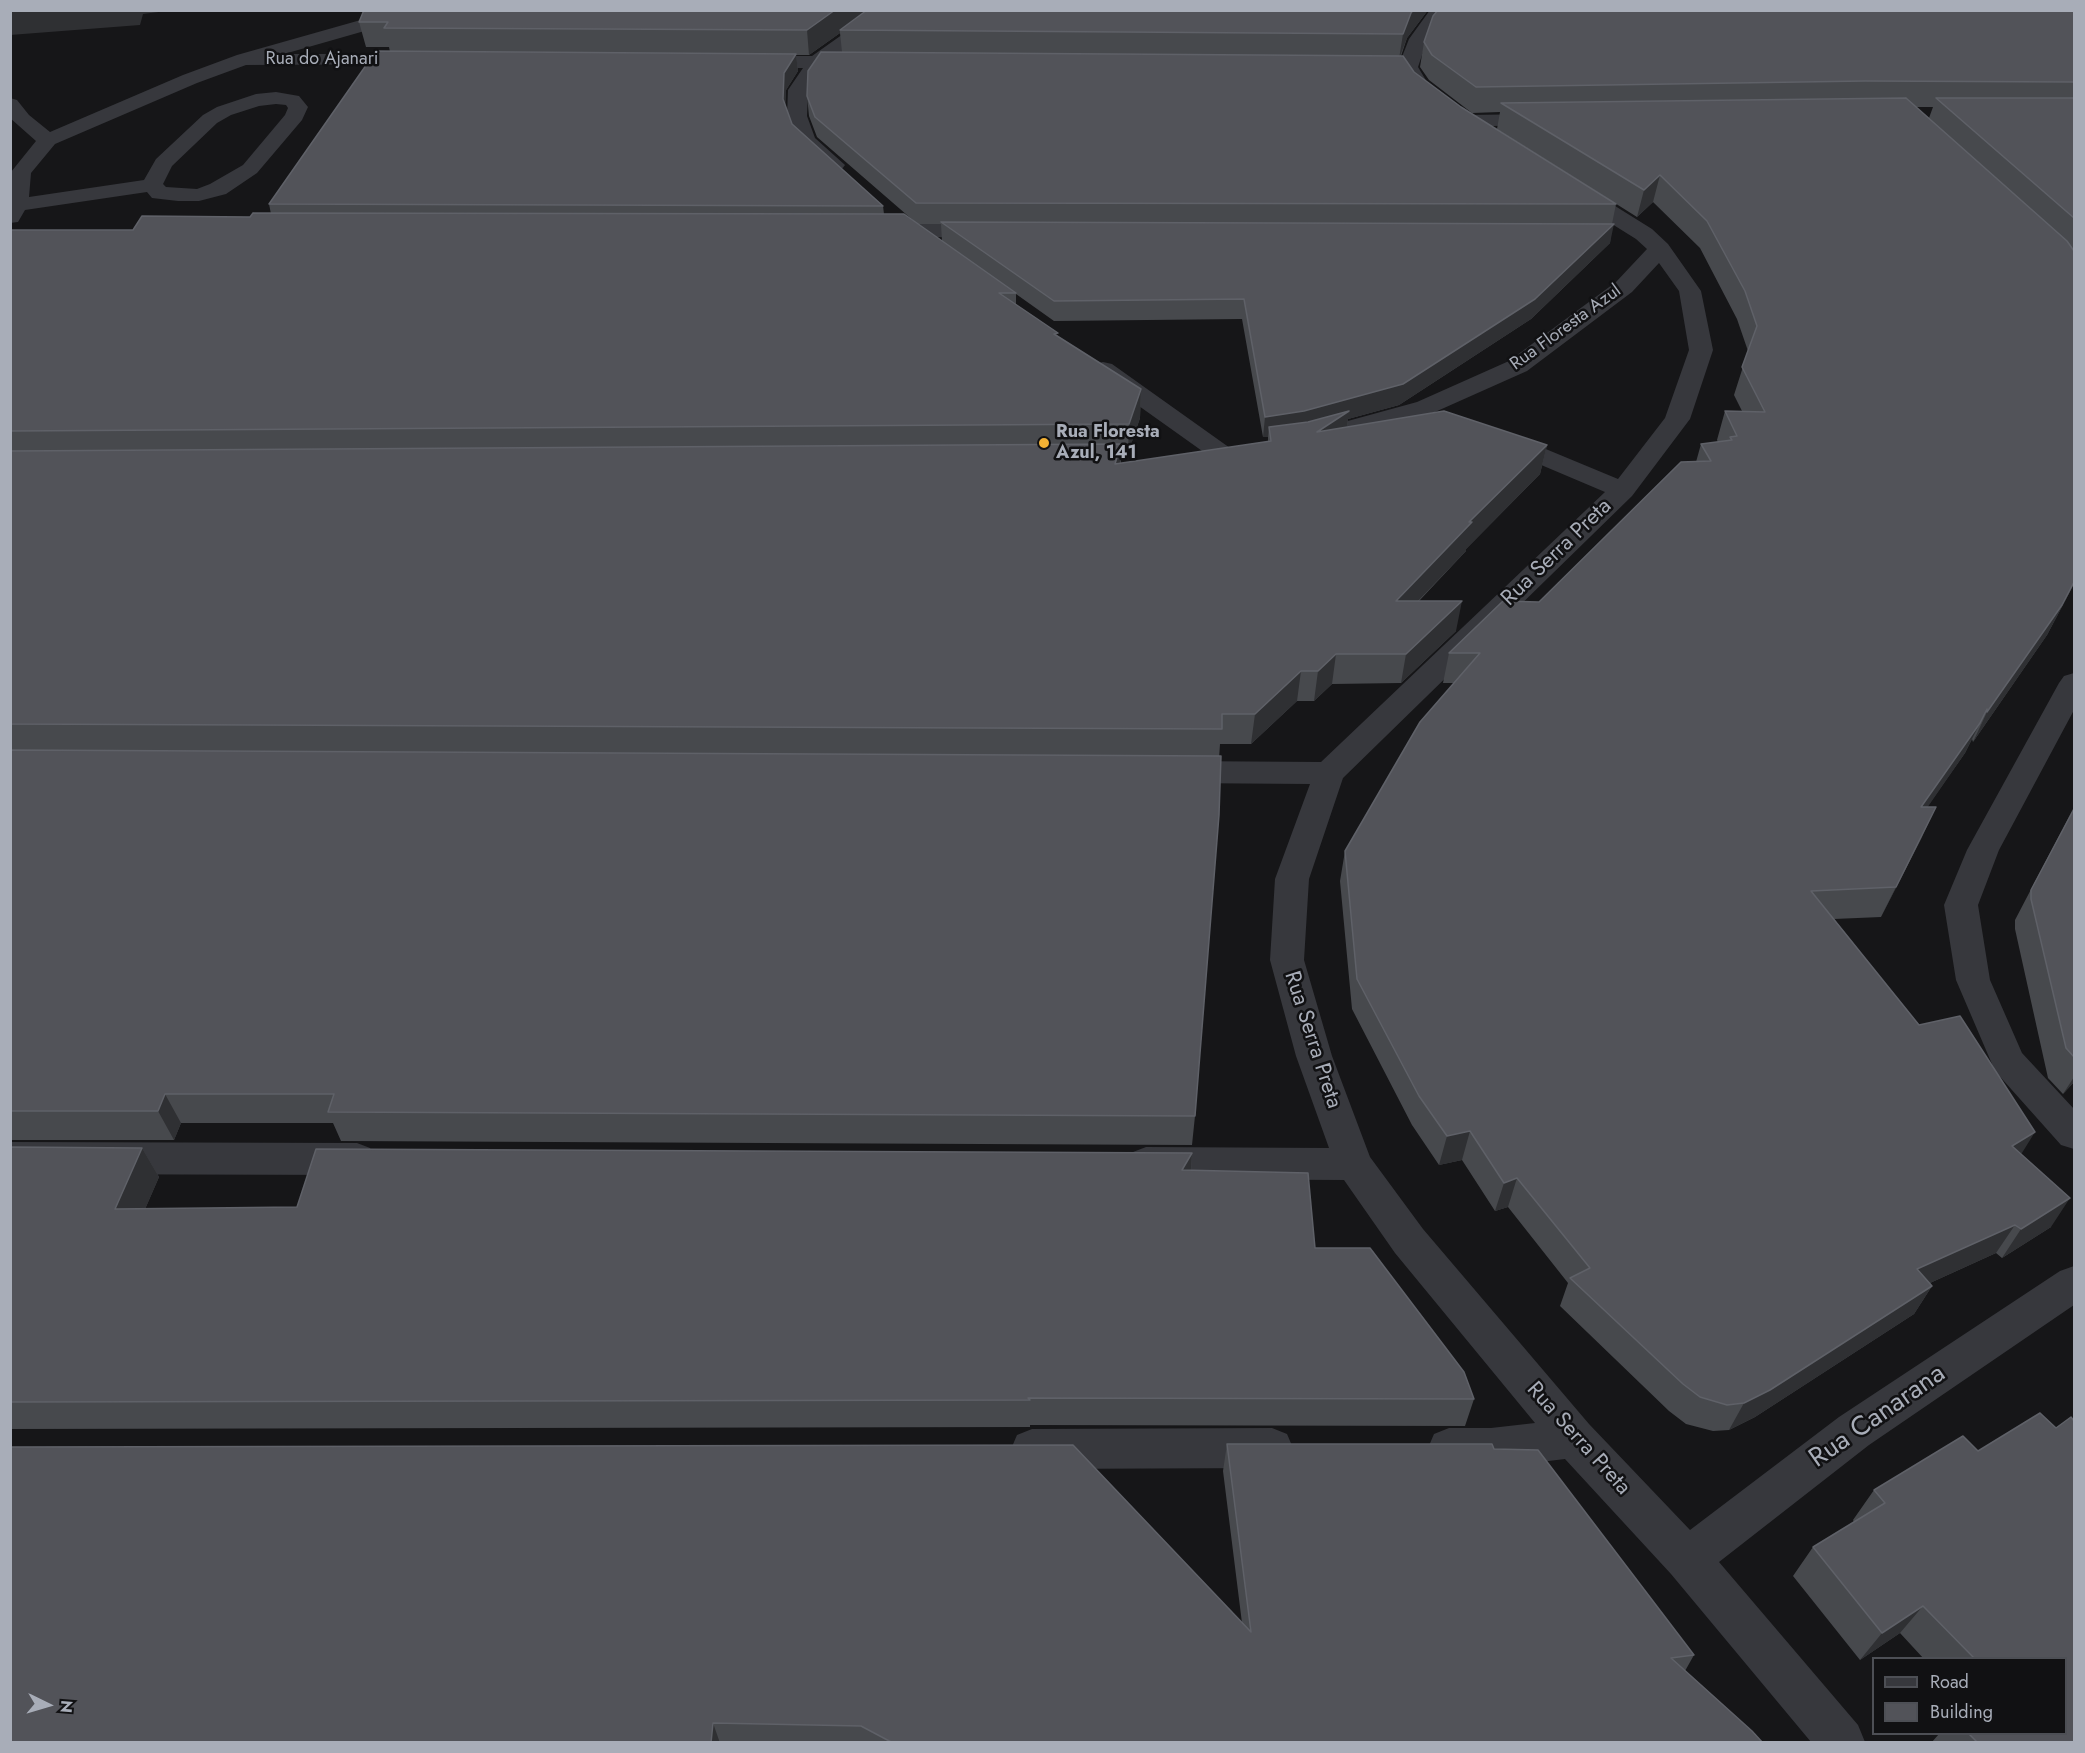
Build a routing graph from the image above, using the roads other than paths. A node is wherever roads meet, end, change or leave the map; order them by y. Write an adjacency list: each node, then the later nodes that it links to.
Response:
1 (418, 10): 4 (street)
2 (890, 10): 7 (street)
3 (1443, 10): 10 (street)
4 (244, 59): 5 (street, Rua do Ajanari); 14 (street)
5 (434, 60)
6 (732, 62): 7 (street)
7 (816, 62): 8 (street); 17 (street)
8 (875, 62)
9 (1384, 66): 10 (street)
10 (1408, 67): 13 (street)
11 (10, 104): 14 (street)
12 (1560, 119): 13 (street)
13 (1466, 121): 15 (street)
14 (48, 140): 16 (street)
15 (1500, 143)
16 (16, 172): 21 (street)
17 (849, 177)
18 (1557, 179): 26 (street)
19 (152, 185): 19 (street); 21 (street)
20 (883, 208): 23 (street)
21 (15, 221)
22 (861, 231): 23 (street)
23 (909, 231): 24 (street); 27 (street)
24 (1004, 231)
25 (1602, 234): 26 (street)
26 (1652, 241): 29 (street, Rua Floresta Azul); 32 (street, Rua Serra Preta)
27 (939, 252)
28 (1085, 356): 31 (street)
29 (1426, 407): 30 (street, Rua Floresta Azul); 32 (street)
30 (1304, 441)
31 (1186, 456)
32 (1623, 490): 35 (street, Rua Serra Preta)
33 (2074, 683): 36 (street)
34 (1149, 772): 35 (street)
35 (1329, 773): 40 (street, Rua Serra Preta)
36 (2074, 1134)
37 (10, 1158): 38 (street)
38 (394, 1159)
39 (1114, 1162): 40 (street)
40 (1354, 1164): 42 (street, Rua Serra Preta)
41 (2074, 1283): 46 (street, Rua Canarana)
42 (1574, 1438): 44 (street); 46 (street, Rua Serra Preta)
43 (1313, 1448): 45 (street)
44 (1408, 1448)
45 (990, 1449)
46 (1687, 1558): 47 (street, Rua Serra Preta)
47 (1841, 1743)

